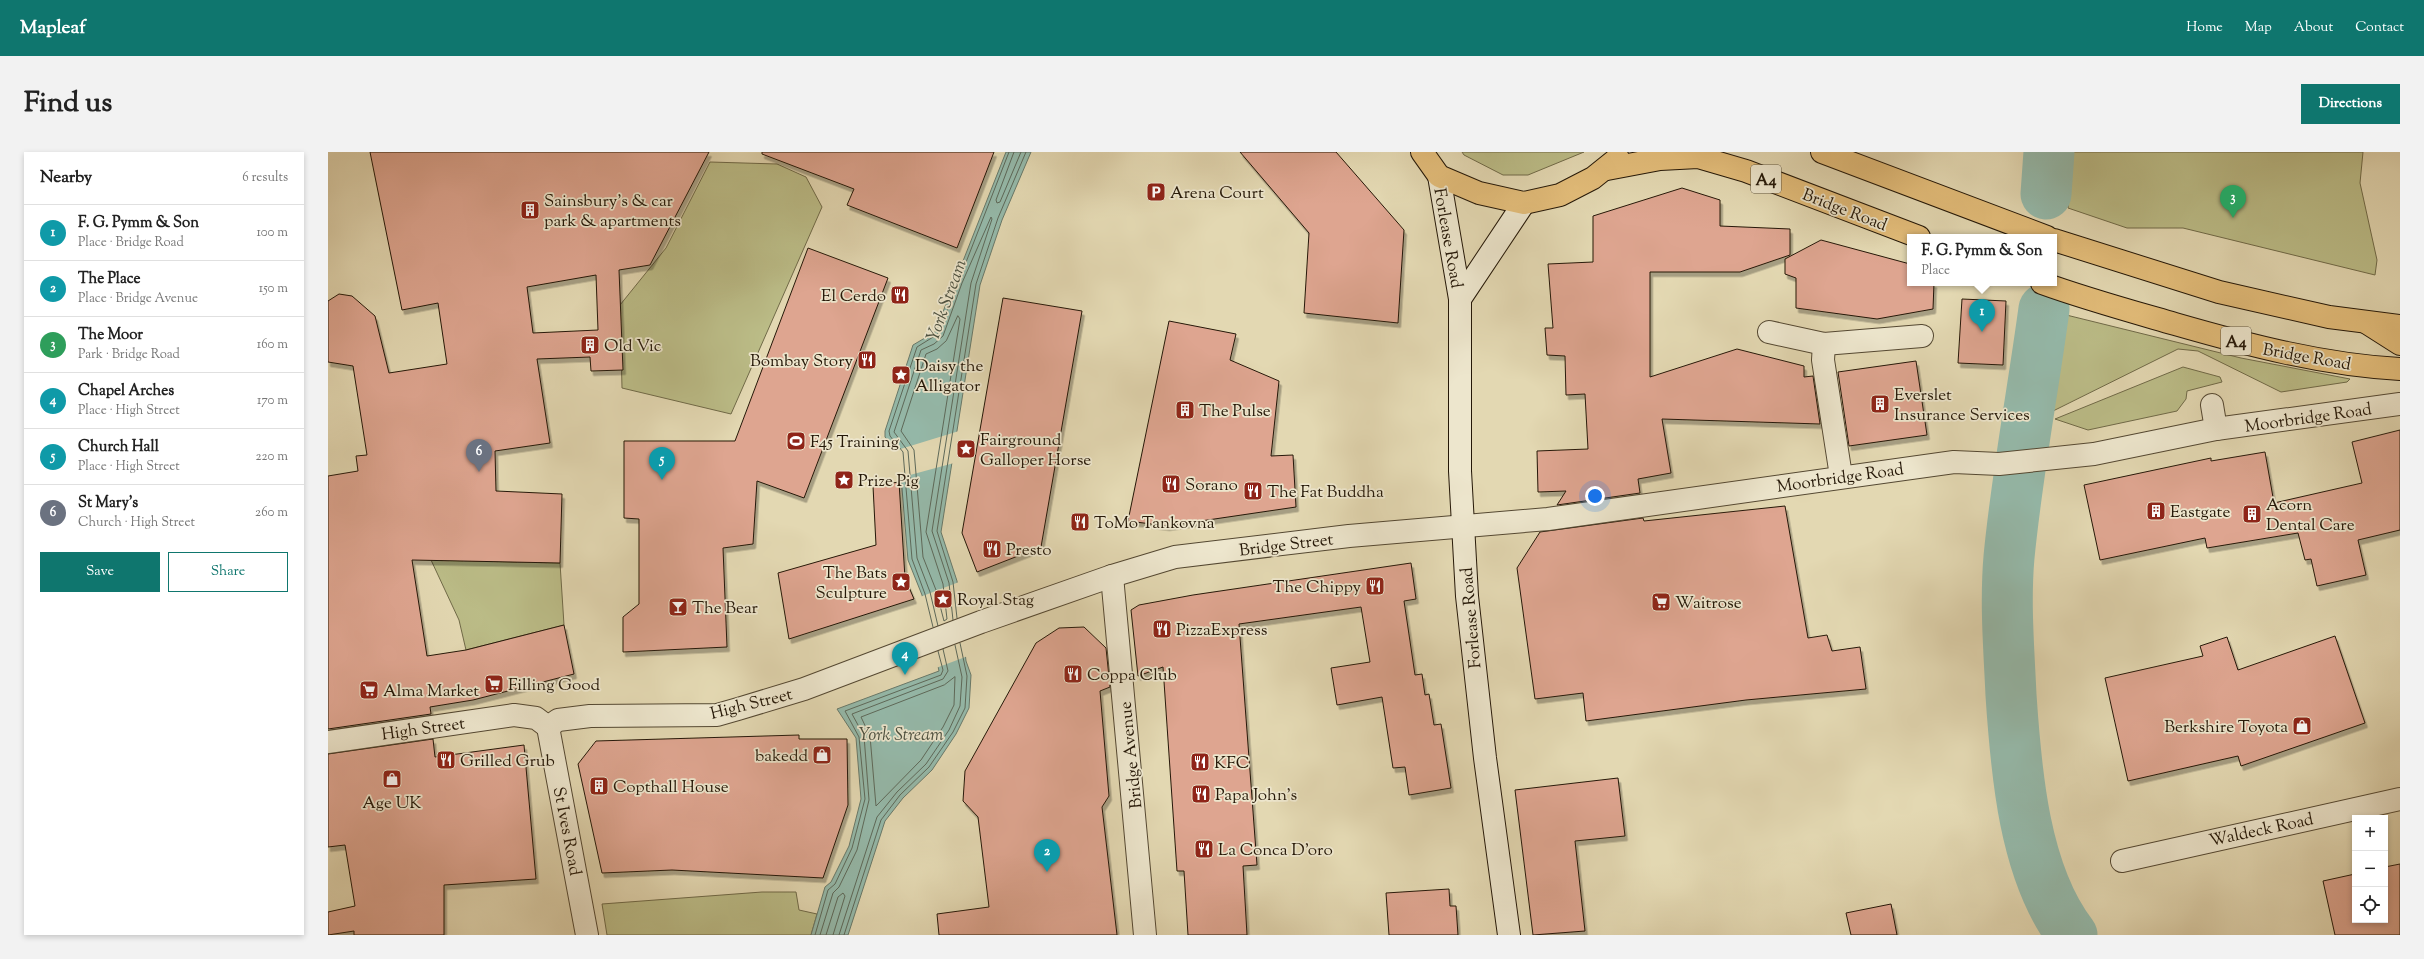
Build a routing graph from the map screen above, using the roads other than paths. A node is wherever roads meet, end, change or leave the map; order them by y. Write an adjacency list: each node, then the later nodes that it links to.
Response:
1 (1422, 152): 5 (main road)
2 (1624, 152): 4 (main road, A4)
3 (1822, 152): 8 (main road)
4 (1607, 169): 6 (main road, A4); 7 (main road, Bridge Road / A4)
5 (1439, 176): 6 (main road, A4); 11 (street, Forlease Road)
6 (1524, 203): 11 (street, Forlease Road)
7 (1911, 234)
8 (2039, 234)
9 (2057, 241): 12 (main road)
10 (2050, 286): 18 (main road, Bridge Road / A4)
11 (1460, 299): 23 (street, Forlease Road)
12 (2364, 321): 13 (main road); 17 (main road)
13 (2400, 326)
14 (1769, 332): 16 (street)
15 (1922, 336): 16 (street)
16 (1824, 344): 22 (street)
17 (2400, 344)
18 (2400, 369)
19 (2400, 404): 21 (street, Moorbridge Road)
20 (2212, 405): 21 (street)
21 (2216, 429): 22 (street, Moorbridge Road)
22 (1841, 476): 23 (street, Moorbridge Road)
23 (1463, 527): 24 (street, Bridge Street); 31 (street, Forlease Road)
24 (1112, 576): 25 (street, High Street); 30 (street, Bridge Avenue)
25 (548, 727): 26 (street, High Street); 29 (street, St Ives Road)
26 (328, 742)
27 (2400, 799): 28 (street, Waldeck Road)
28 (2122, 861)
29 (587, 935)
30 (1145, 935)
31 (1509, 935)

